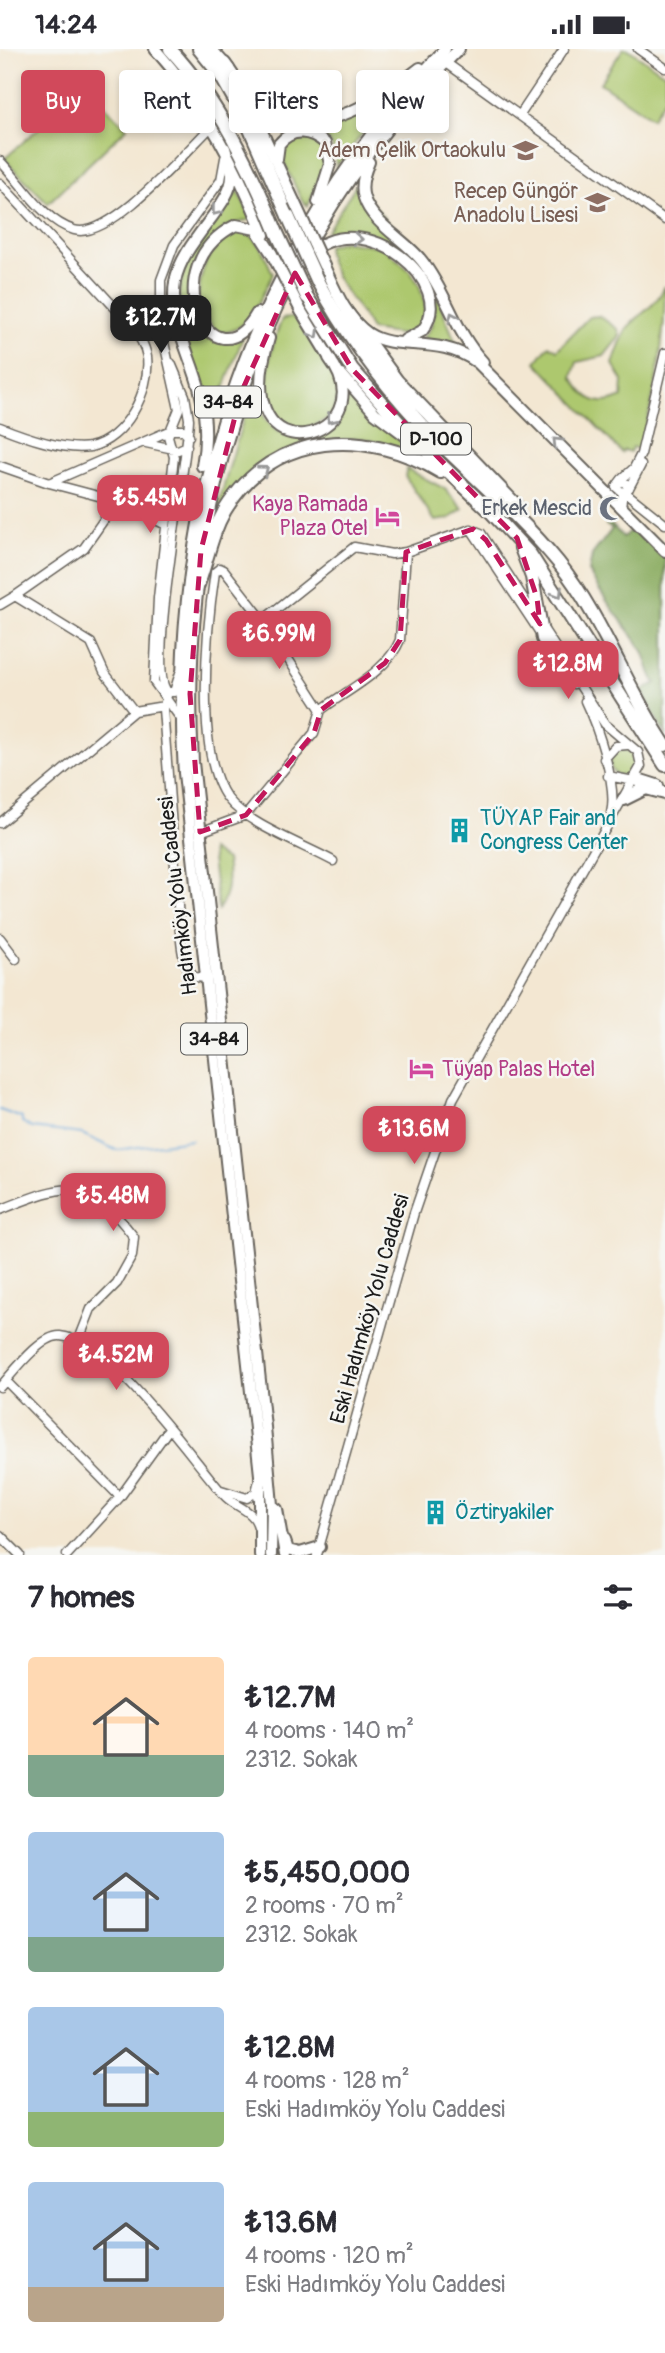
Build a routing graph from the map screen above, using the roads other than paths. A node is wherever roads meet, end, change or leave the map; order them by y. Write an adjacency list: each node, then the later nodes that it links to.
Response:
1 (155, 49): 12 (main road)
2 (170, 49): 44 (highway, D-100, bridge)
3 (199, 49): 13 (highway, D-100)
4 (213, 49): 13 (highway)
5 (445, 49): 16 (main road); 27 (main road)
6 (458, 49): 10 (main road)
7 (467, 49): 10 (main road)
8 (564, 49): 15 (street)
9 (638, 49): 11 (street)
10 (445, 62): 15 (street); 20 (main road)
11 (665, 68)
12 (171, 70)
13 (225, 73): 14 (main road); 21 (highway); 62 (highway, D-100, bridge)
14 (229, 77)
15 (520, 115): 26 (street)
16 (342, 116)
17 (215, 131): 22 (main road)
18 (205, 133): 23 (street)
19 (264, 133): 21 (main road)
20 (384, 135): 29 (main road); 38 (main road, one-way to 20)
21 (269, 144): 24 (main road)
22 (225, 148): 28 (main road); 35 (street); 55 (main road, one-way to 55)
23 (0, 161)
24 (279, 169): 27 (main road); 32 (main road, bridge)
25 (0, 183): 39 (street)
26 (665, 220)
27 (312, 222): 30 (main road, 34-84)
28 (272, 254): 30 (main road); 36 (main road, one-way to 36, bridge)
29 (299, 265): 31 (main road, 34-84); 33 (main road, one-way to 33)
30 (277, 287): 55 (main road, Hadımköy Yolu Caddesi / 34-84)
31 (277, 306): 36 (main road, one-way to 31); 63 (main road, Hadımköy Yolu Caddesi / 34-84)
32 (348, 314): 33 (main road); 62 (highway)
33 (400, 341): 38 (main road)
34 (665, 353): 49 (street)
35 (168, 358): 40 (street); 41 (street)
36 (328, 358): 44 (main road)
37 (665, 373): 49 (street)
38 (507, 391): 51 (main road, one-way to 38)
39 (0, 427)
40 (171, 430): 41 (street); 42 (street); 45 (street)
41 (189, 436): 43 (street)
42 (143, 443): 45 (street); 48 (street)
43 (187, 446): 45 (street); 73 (street)
44 (423, 447): 50 (highway, D-100)
45 (172, 448): 57 (street)
46 (0, 466): 48 (street)
47 (620, 481): 49 (street); 49 (street); 51 (street)
48 (49, 483): 52 (street)
49 (628, 486): 53 (street); 54 (street); 56 (street)
50 (468, 489): 59 (highway, D-100); 63 (highway, one-way to 50)
51 (605, 491): 53 (main road)
52 (117, 501): 57 (street); 66 (street)
53 (621, 506): 60 (main road)
54 (665, 518)
55 (196, 523): 72 (main road, Hadımköy Yolu Caddesi / 34-84)
56 (665, 524)
57 (166, 525): 73 (street)
58 (471, 530): 61 (street); 64 (street); 65 (street)
59 (517, 538): 69 (highway); 80 (highway, D-100, one-way to 80)
60 (665, 551)
61 (406, 552): 68 (street); 74 (street)
62 (573, 582): 77 (highway, D-100)
63 (196, 590): 88 (main road, Hadımköy Yolu Caddesi / 34-84)
64 (521, 591): 65 (street); 69 (street)
65 (511, 592): 70 (street)
66 (15, 596): 67 (street); 75 (street)
67 (0, 605)
68 (263, 620): 74 (street); 85 (street)
69 (540, 625): 70 (highway); 71 (street)
70 (543, 639): 71 (street)
71 (567, 668): 78 (street); 79 (street)
72 (180, 672): 73 (street); 76 (main road, Hadımköy Yolu Caddesi / 34-84)
73 (166, 699): 75 (street); 76 (street); 92 (street)
74 (321, 710): 85 (street)
75 (134, 711): 87 (street)
76 (181, 719): 92 (main road, Hadımköy Yolu Caddesi / 34-84)
77 (665, 745)
78 (629, 746): 79 (street); 82 (street)
79 (604, 759): 81 (street)
80 (665, 765)
81 (608, 776): 82 (street); 86 (street)
82 (635, 780): 83 (highway); 84 (street, Eski Hadımköy Yolu Caddesi)
83 (665, 793): 84 (highway)
84 (624, 799): 86 (street, Eski Hadımköy Yolu Caddesi)
85 (246, 814): 88 (street); 89 (street)
86 (610, 819): 104 (street, Eski Hadımköy Yolu Caddesi)
87 (0, 823)
88 (200, 832): 96 (main road, Hadımköy Yolu Caddesi / 34-84)
89 (333, 861)
90 (0, 938): 91 (street)
91 (16, 960)
92 (208, 978): 98 (main road, Hadımköy Yolu Caddesi / 34-84)
93 (0, 1210): 94 (street)
94 (78, 1342): 95 (street); 97 (street)
95 (3, 1384): 100 (street)
96 (265, 1427): 101 (main road); 108 (main road, Hadımköy Yolu Caddesi / 34-84)
97 (169, 1429): 99 (street); 100 (street)
98 (259, 1480): 99 (street); 103 (main road, Hadımköy Yolu Caddesi / 34-84)
99 (219, 1488): 103 (street)
100 (120, 1497): 106 (street)
101 (277, 1506): 104 (main road); 109 (main road)
102 (0, 1535): 105 (street)
103 (261, 1536): 107 (main road, Hadımköy Yolu Caddesi / 34-84)
104 (318, 1551)
105 (20, 1555)
106 (66, 1555)
107 (260, 1555)
108 (271, 1555)
109 (285, 1555)

